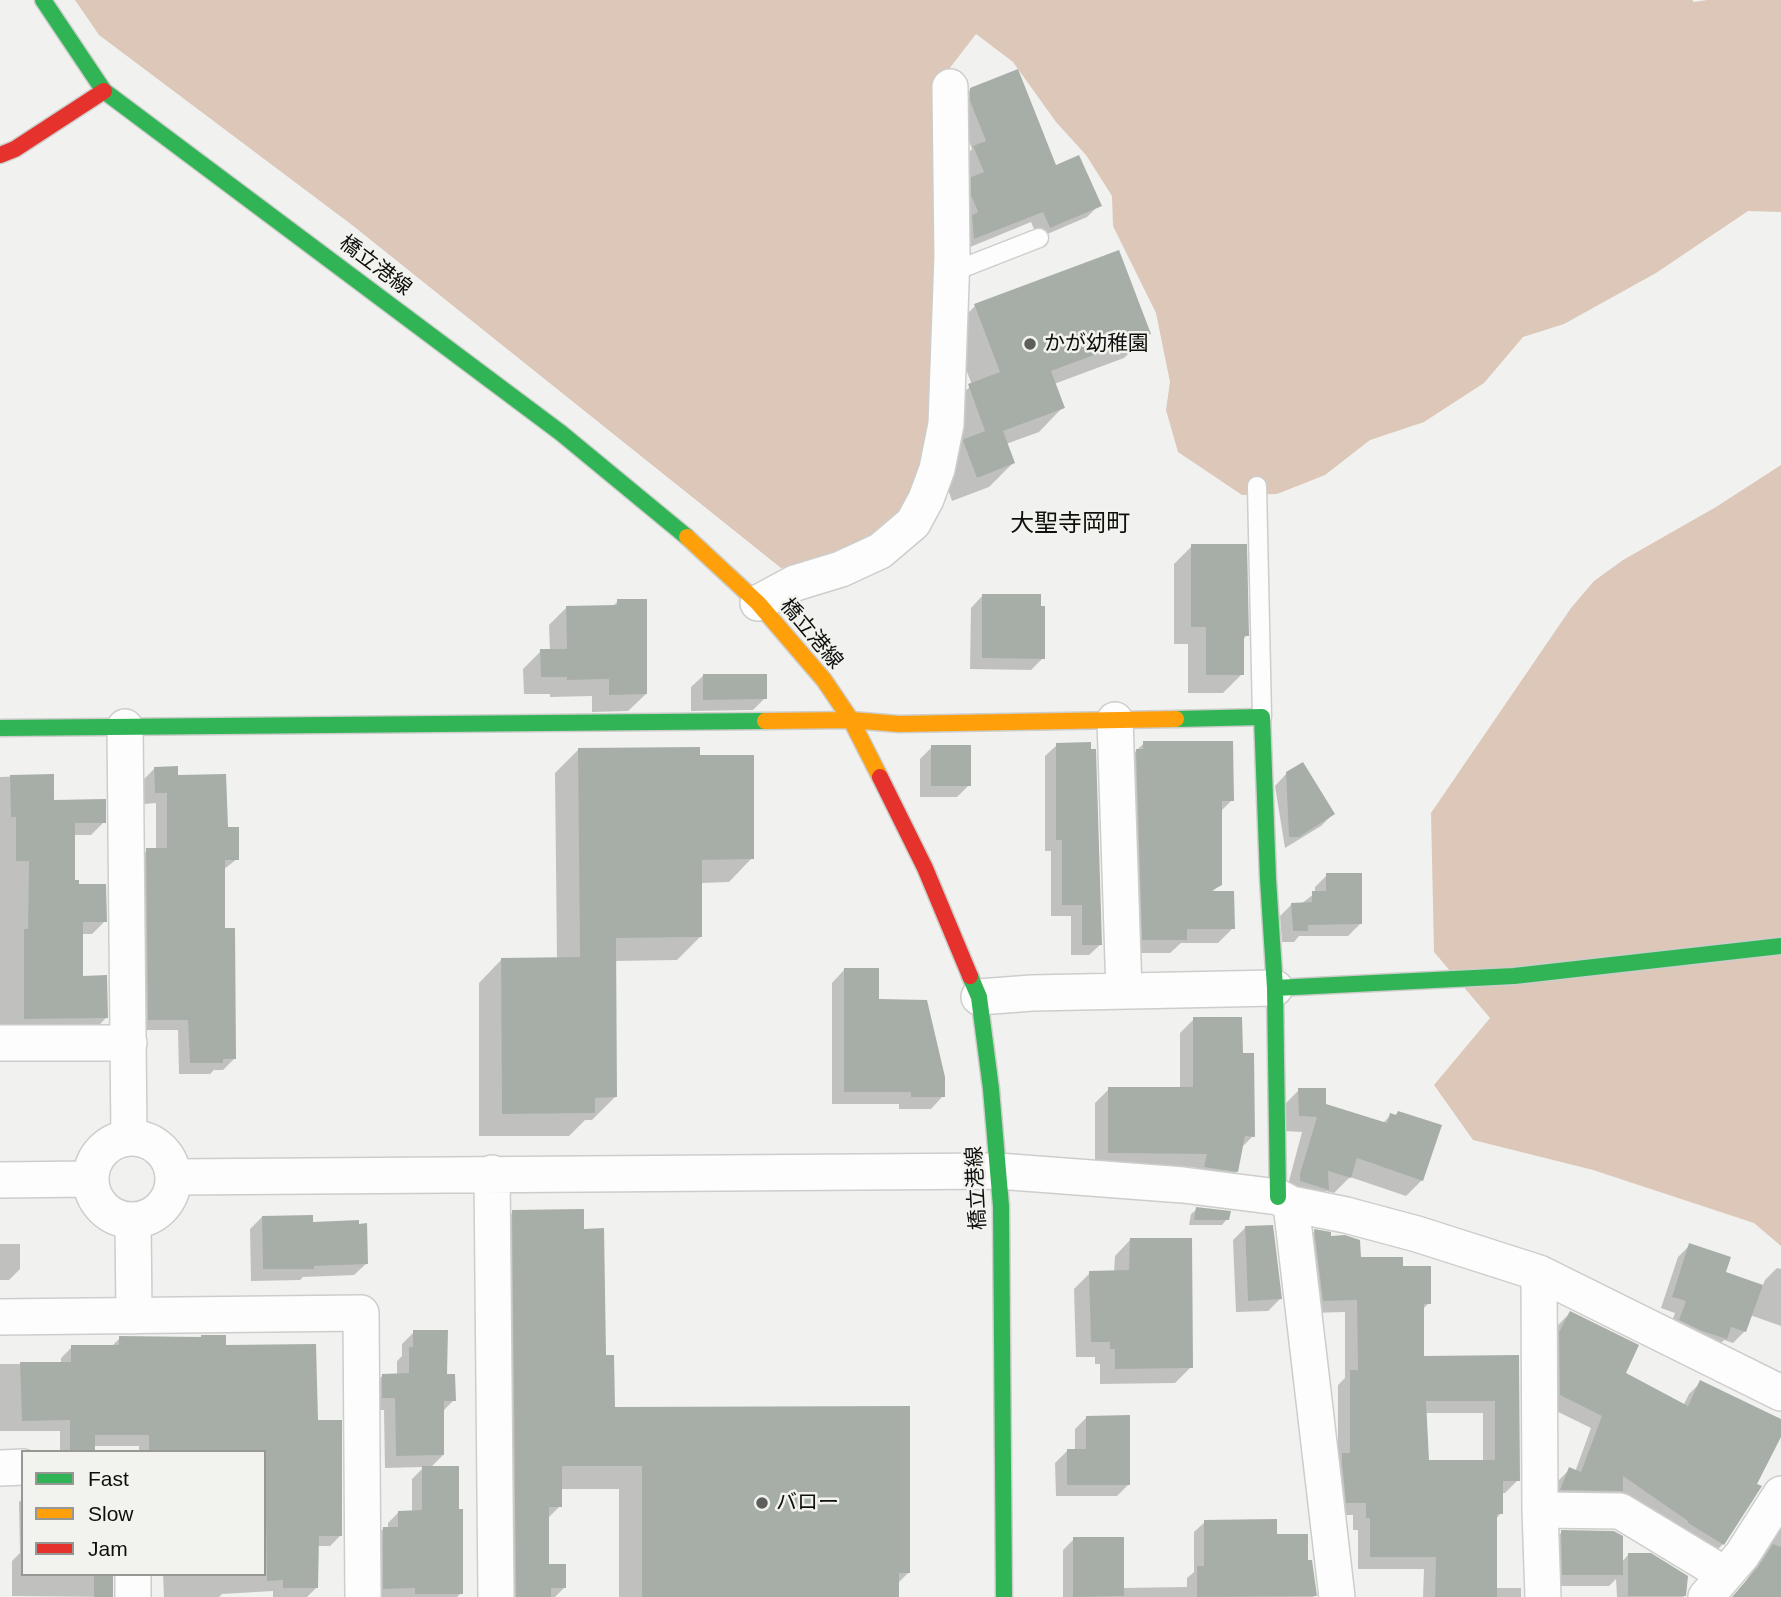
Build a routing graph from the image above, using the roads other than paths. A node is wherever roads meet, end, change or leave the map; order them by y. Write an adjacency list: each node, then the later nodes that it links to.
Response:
1 (43, 0): 3 (street, 橋立港線)
2 (950, 87): 6 (street)
3 (104, 91): 4 (street); 8 (street, 橋立港線)
4 (0, 155)
5 (1039, 238): 6 (lane)
6 (952, 272): 8 (street)
7 (1256, 486): 9 (lane)
8 (758, 603): 10 (street, 橋立港線)
9 (1262, 717): 11 (street); 15 (street)
10 (851, 720): 11 (street); 12 (street); 17 (street, 橋立港線)
11 (1115, 720): 16 (street)
12 (125, 727): 13 (street); 19 (street)
13 (0, 728)
14 (1781, 946): 15 (street)
15 (1275, 988): 16 (street); 26 (street)
16 (1124, 991): 17 (street)
17 (979, 997): 21 (street, 橋立港線)
18 (0, 1043): 19 (street)
19 (129, 1043): 20 (street)
20 (130, 1138): 23 (street); 24 (street)
21 (998, 1171): 22 (street); 26 (street); 41 (street, 橋立港線)
22 (492, 1173): 23 (street); 40 (street)
23 (173, 1177): 27 (street)
24 (90, 1179): 25 (street); 27 (street)
25 (0, 1180)
26 (1284, 1200): 28 (street); 42 (street)
27 (133, 1220): 29 (street)
28 (1539, 1273): 31 (street); 35 (street)
29 (134, 1316): 30 (street); 39 (street)
30 (0, 1317)
31 (1781, 1393)
32 (21, 1467): 33 (street)
33 (0, 1468)
34 (1781, 1494): 37 (street)
35 (1540, 1510): 37 (street); 43 (street)
36 (133, 1576): 38 (street)
37 (1715, 1586)
38 (133, 1597)
39 (363, 1597)
40 (496, 1597)
41 (1004, 1597)
42 (1337, 1597)
43 (1543, 1597)

